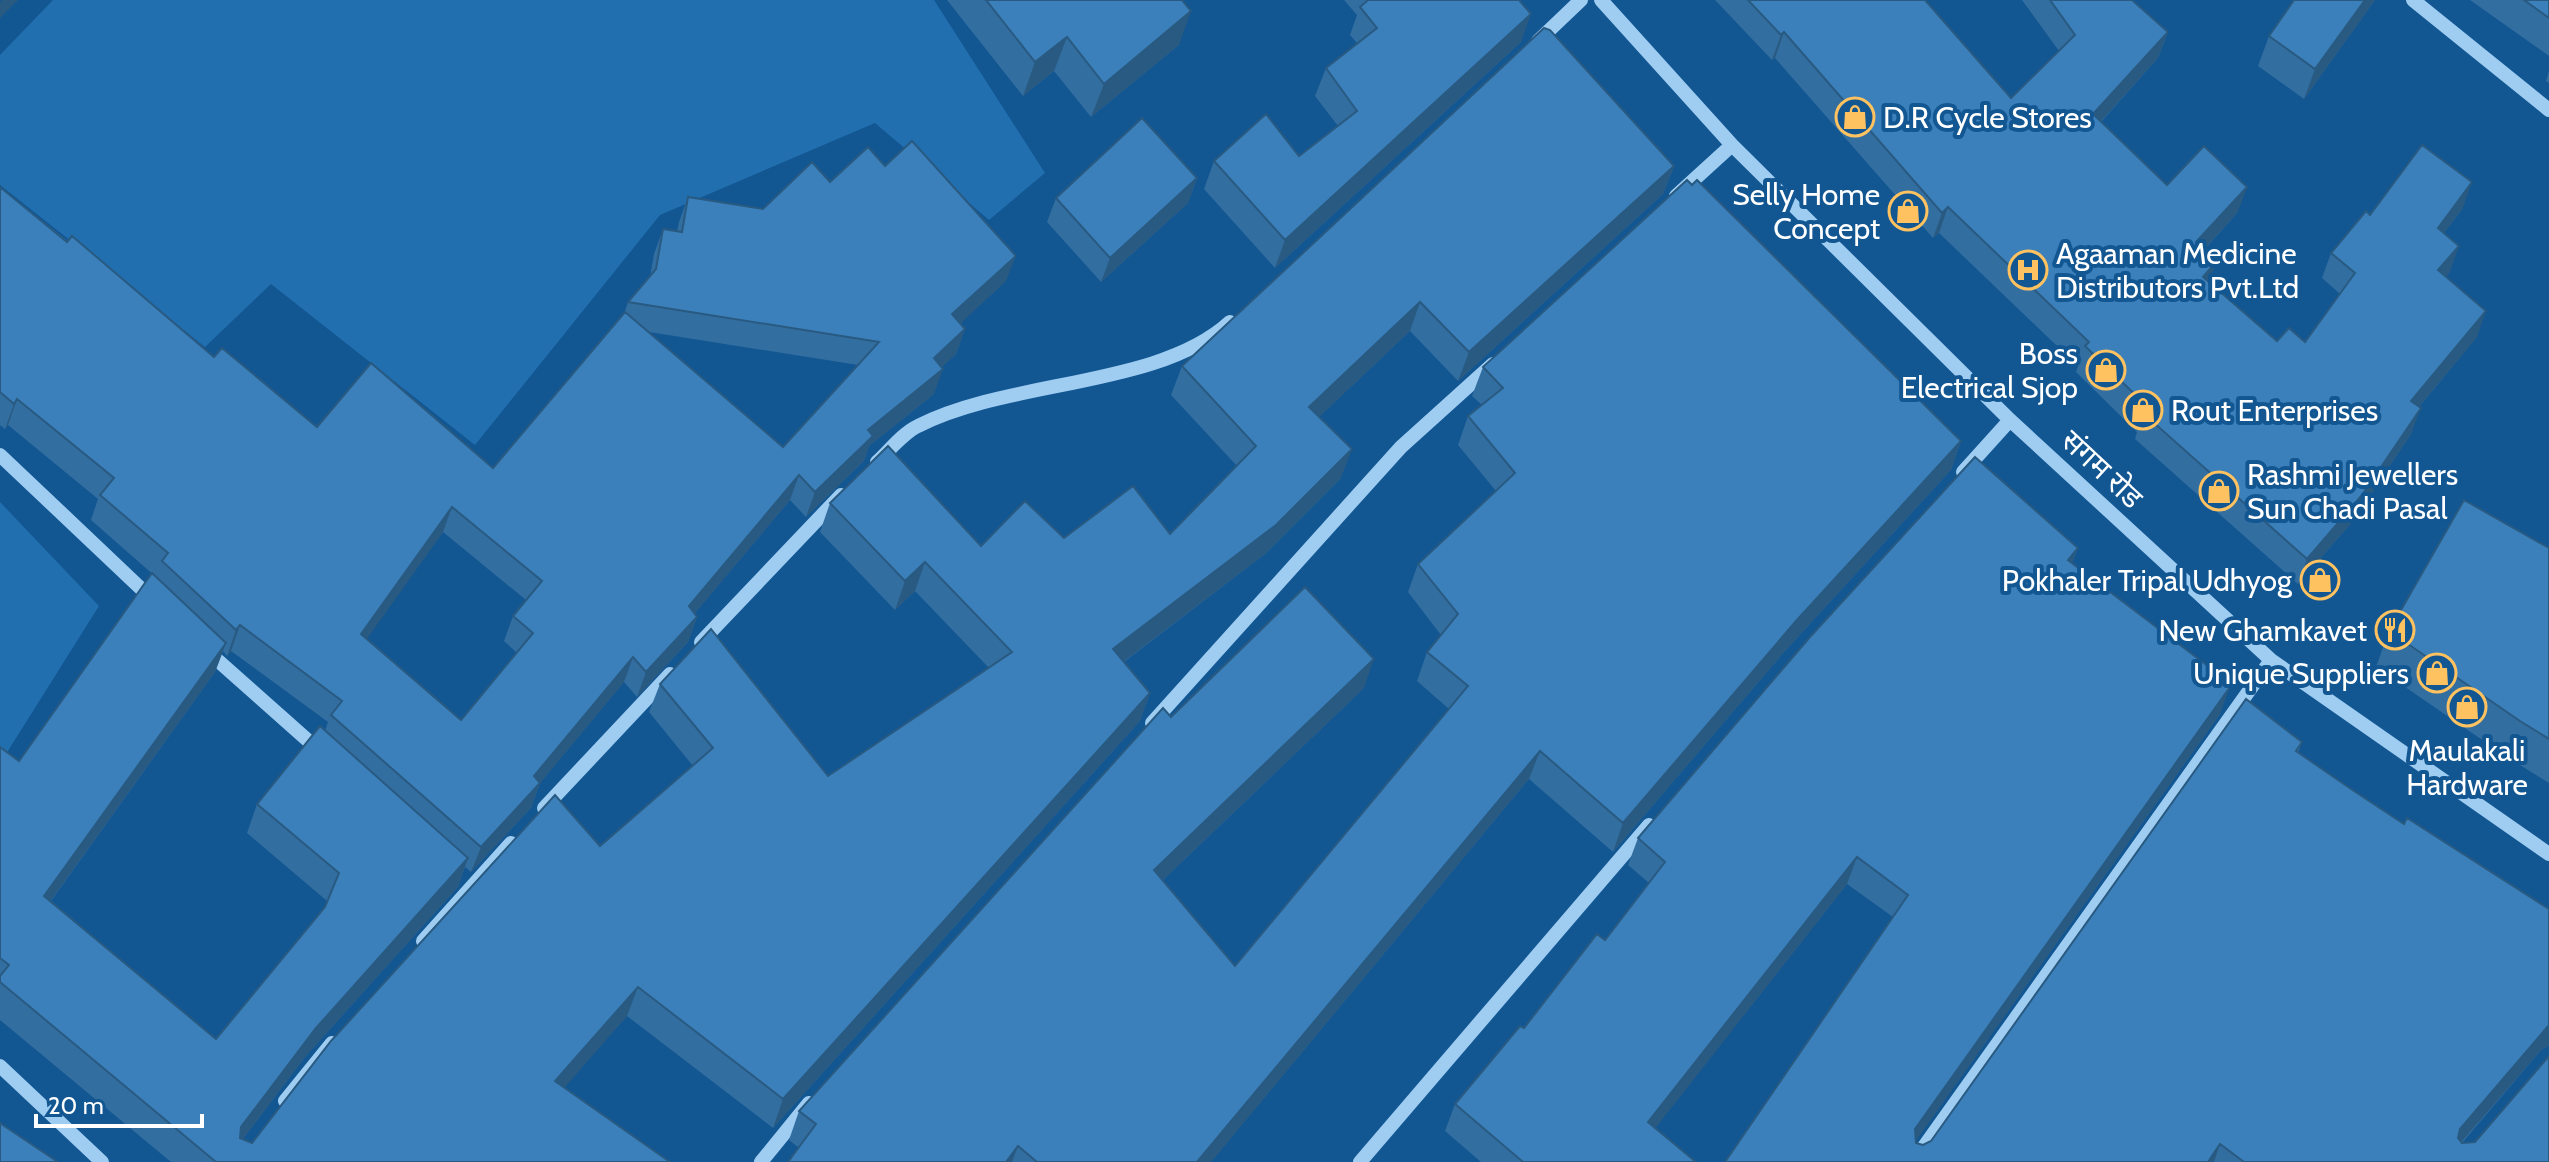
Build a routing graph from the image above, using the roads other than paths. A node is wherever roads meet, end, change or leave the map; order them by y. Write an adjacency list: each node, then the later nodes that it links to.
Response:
1 (1581, 0): 4 (street)
2 (1601, 0): 6 (street, संगम रोड)
3 (2413, 0): 5 (street)
4 (1526, 52)
5 (2549, 110)
6 (1732, 145): 7 (street); 10 (street, संगम रोड)
7 (1664, 207)
8 (1244, 310): 12 (street)
9 (1504, 353): 20 (street)
10 (2010, 420): 14 (street); 18 (street, संगम रोड)
11 (0, 455): 15 (street)
12 (869, 470)
13 (857, 480): 17 (street)
14 (1948, 488)
15 (160, 606)
16 (194, 638): 21 (street)
17 (692, 651)
18 (2271, 660): 23 (street, संगम रोड); 32 (street)
19 (681, 662): 24 (street)
20 (1144, 732)
21 (332, 762)
22 (1659, 813): 31 (street)
23 (2549, 854)
24 (408, 957)
25 (345, 1028): 28 (street)
26 (0, 1066): 29 (street)
27 (822, 1088): 30 (street)
28 (276, 1113)
29 (102, 1162)
30 (761, 1162)
31 (1360, 1162)
32 (1913, 1162)

